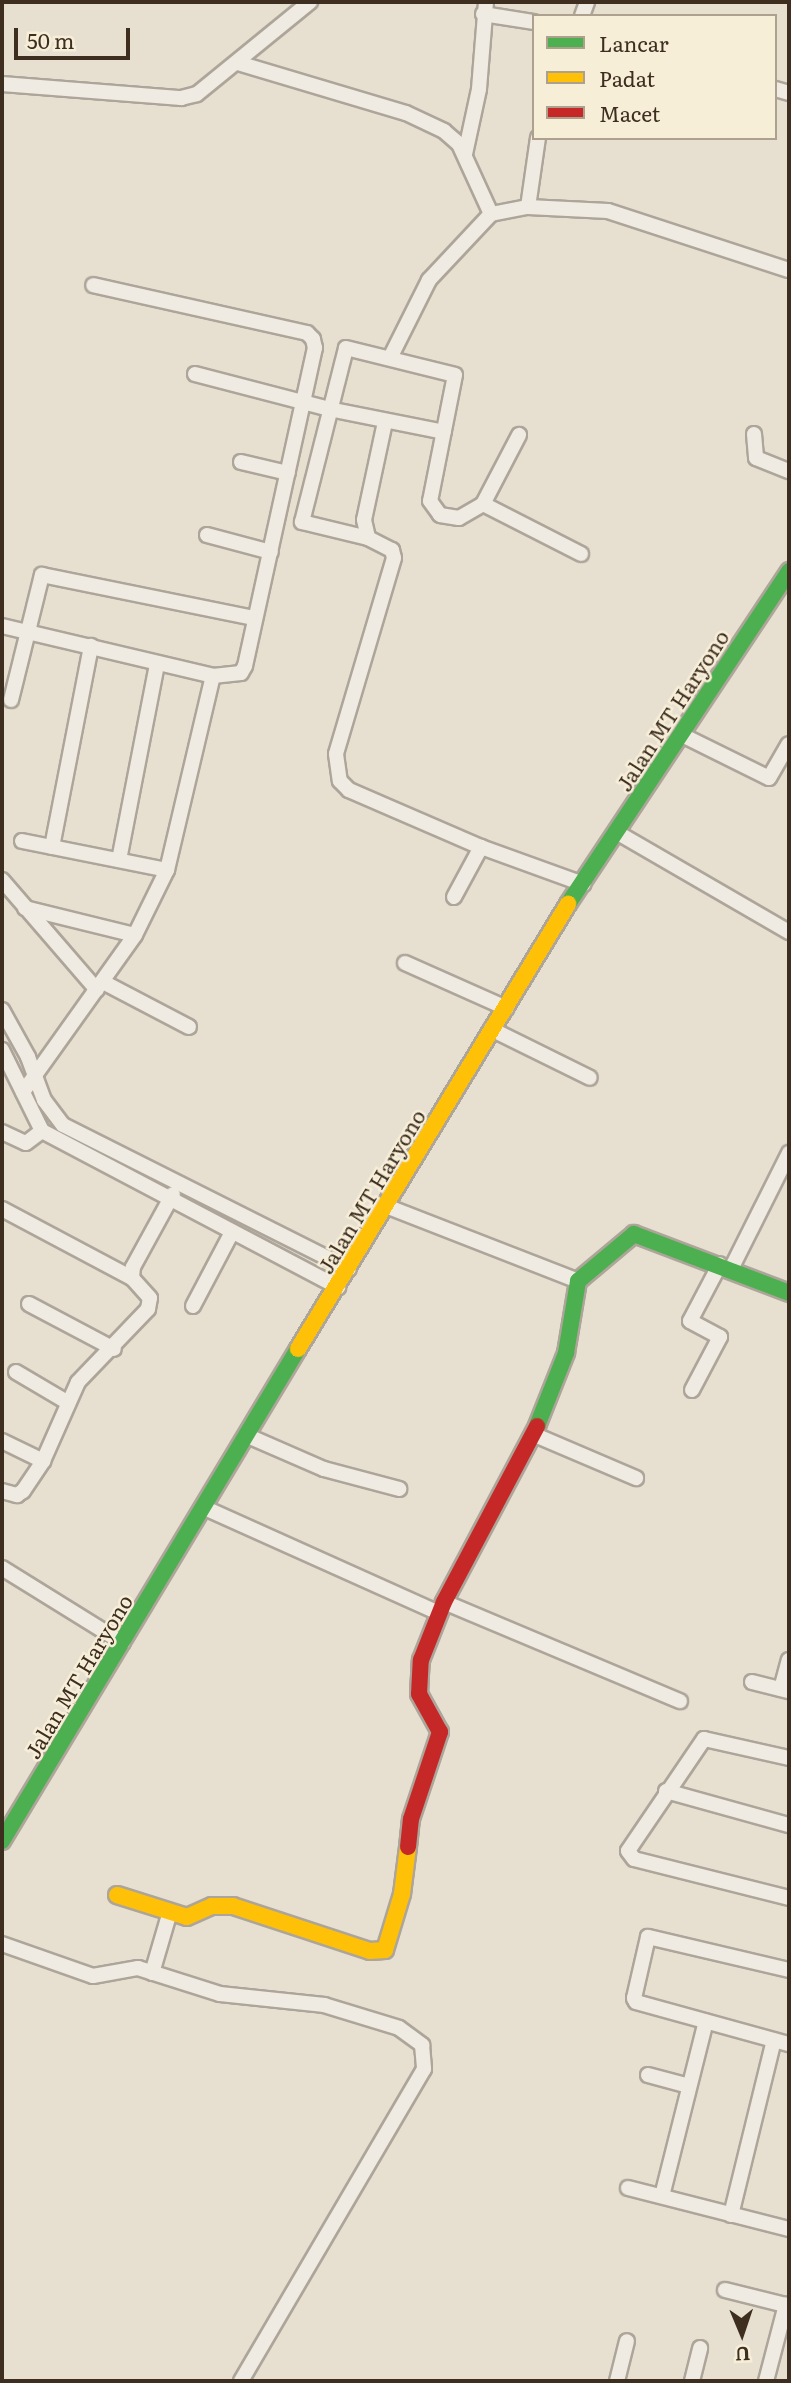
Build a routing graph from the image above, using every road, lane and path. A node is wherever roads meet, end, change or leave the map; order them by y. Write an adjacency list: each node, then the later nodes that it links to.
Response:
1 (310, 2): 4 (street)
2 (485, 8): 3 (street); 7 (street)
3 (532, 21)
4 (238, 63): 5 (street); 7 (street)
5 (2, 84)
6 (538, 140): 8 (street)
7 (465, 154): 9 (street)
8 (528, 207): 9 (street); 10 (street)
9 (491, 214): 12 (street)
10 (789, 270)
11 (93, 285): 14 (street)
12 (391, 356): 15 (street); 17 (street)
13 (195, 374): 14 (street)
14 (303, 401): 15 (street); 22 (street)
15 (329, 409): 16 (street); 25 (street)
16 (385, 422): 17 (street); 25 (street)
17 (444, 432): 23 (street)
18 (754, 434): 21 (street)
19 (519, 435): 23 (street)
20 (241, 461): 22 (street)
21 (789, 471)
22 (288, 473): 26 (street)
23 (483, 503): 27 (street)
24 (207, 535): 26 (street)
25 (368, 538): 42 (street)
26 (271, 552): 30 (street)
27 (581, 554)
28 (789, 571): 29 (main road, Jalan MT Haryono)
29 (782, 594): 37 (main road, Jalan MT Haryono)
30 (254, 618): 32 (street); 35 (street)
31 (2, 626): 32 (street)
32 (25, 632): 33 (street); 36 (street)
33 (91, 646): 34 (street); 41 (street)
34 (157, 664): 35 (street); 43 (street)
35 (213, 677): 44 (street)
36 (11, 700)
37 (680, 734): 38 (street); 39 (main road, Jalan MT Haryono)
38 (789, 744)
39 (618, 832): 46 (main road, Jalan MT Haryono); 49 (street)
40 (22, 841): 41 (street)
41 (52, 847): 43 (street)
42 (481, 847): 46 (street); 47 (street)
43 (119, 860): 44 (street)
44 (167, 870): 50 (street)
45 (2, 880): 48 (street)
46 (583, 884): 53 (main road, Jalan MT Haryono)
47 (454, 897)
48 (25, 908): 50 (street); 52 (street)
49 (789, 932)
50 (135, 935): 52 (street)
51 (405, 963): 53 (street)
52 (100, 986): 55 (street); 58 (street)
53 (506, 1008): 56 (main road, Jalan MT Haryono)
54 (2, 1010): 58 (street)
55 (188, 1027)
56 (491, 1029): 59 (street); 66 (main road, Jalan MT Haryono)
57 (2, 1050): 60 (street)
58 (36, 1075): 60 (street); 64 (street)
59 (590, 1078)
60 (23, 1092): 61 (street)
61 (42, 1131): 62 (street); 65 (street)
62 (2, 1132)
63 (789, 1153): 69 (street)
64 (181, 1182): 65 (street); 70 (street)
65 (169, 1199): 68 (street); 71 (street)
66 (386, 1206): 70 (main road, Jalan MT Haryono); 72 (street)
67 (2, 1209): 71 (street)
68 (232, 1233): 73 (street); 76 (street)
69 (726, 1266): 72 (main road); 74 (main road); 79 (street)
70 (349, 1269): 73 (main road, Jalan MT Haryono)
71 (132, 1278): 77 (street)
72 (578, 1281): 81 (main road)
73 (338, 1287): 82 (main road, Jalan MT Haryono)
74 (789, 1293)
75 (29, 1304): 77 (street)
76 (193, 1306)
77 (114, 1349): 80 (street)
78 (16, 1372): 80 (street)
79 (692, 1390)
80 (67, 1402): 84 (street)
81 (535, 1435): 85 (street); 90 (main road)
82 (248, 1436): 86 (street); 88 (main road, Jalan MT Haryono)
83 (2, 1441): 84 (street)
84 (43, 1461): 87 (street)
85 (636, 1478)
86 (399, 1489)
87 (2, 1491)
88 (205, 1508): 90 (street); 91 (main road, Jalan MT Haryono)
89 (2, 1568): 91 (street)
90 (441, 1607): 95 (street); 102 (main road)
91 (123, 1643): 99 (main road, Jalan MT Haryono)
92 (789, 1660): 94 (street)
93 (752, 1682): 94 (street)
94 (785, 1690)
95 (680, 1702)
96 (789, 1758): 97 (street)
97 (666, 1791): 98 (street); 101 (street)
98 (789, 1825)
99 (2, 1841)
100 (117, 1895): 102 (main road)
101 (789, 1898)
102 (169, 1915): 105 (street)
103 (2, 1944): 105 (street)
104 (789, 1970): 106 (street)
105 (152, 1973): 119 (street)
106 (706, 2021): 107 (street); 110 (street)
107 (774, 2040): 108 (street); 113 (street)
108 (789, 2044)
109 (648, 2075): 110 (street)
110 (689, 2086): 112 (street)
111 (628, 2188): 112 (street)
112 (662, 2196): 113 (street)
113 (731, 2215): 114 (street)
114 (789, 2229)
115 (725, 2290): 116 (street)
116 (788, 2305): 122 (street)
117 (627, 2341): 120 (street)
118 (700, 2348): 121 (street)
119 (241, 2381)
120 (617, 2381)
121 (692, 2381)
122 (766, 2381)

